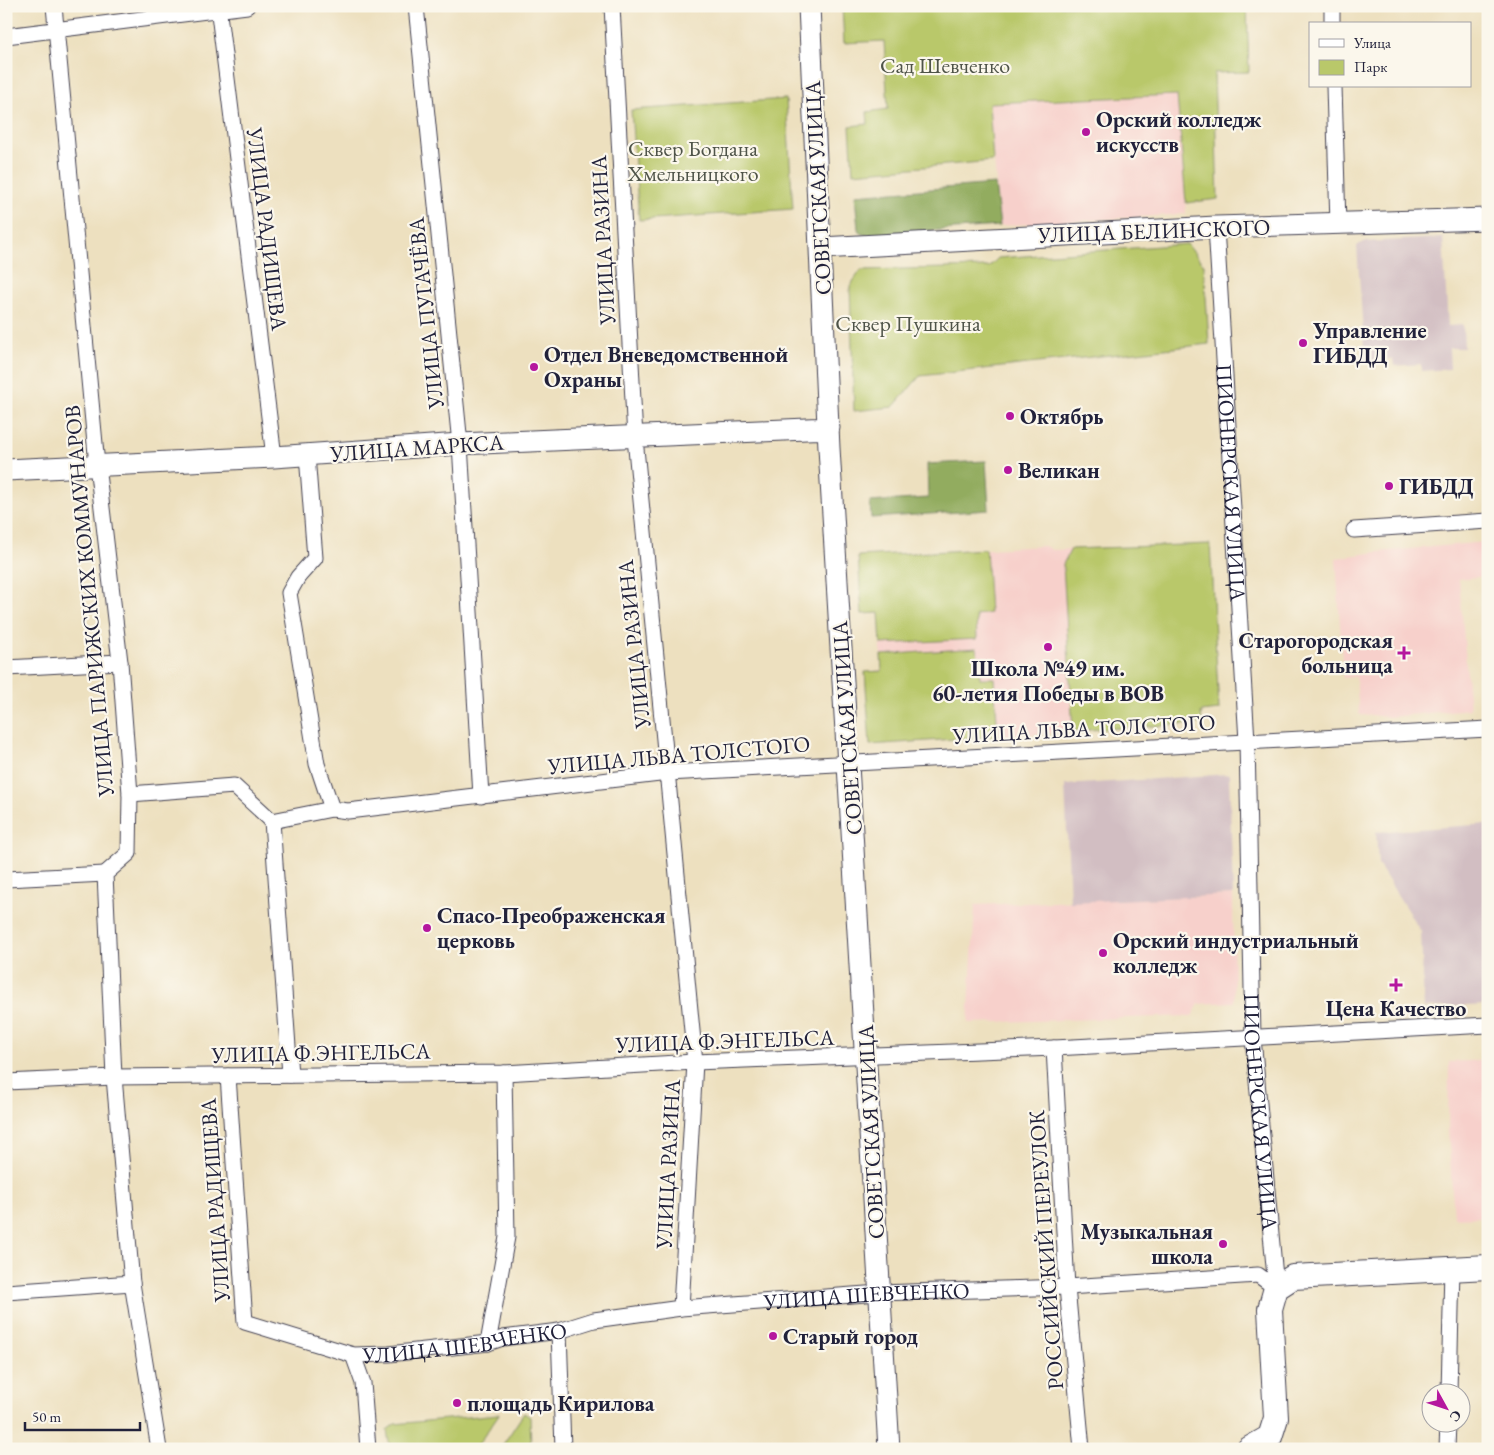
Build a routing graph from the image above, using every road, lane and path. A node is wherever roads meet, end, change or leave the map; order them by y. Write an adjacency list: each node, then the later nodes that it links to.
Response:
1 (54, 6): 9 (street, УЛИЦА ПАРИЖСКИХ КОММУНАРОВ)
2 (248, 6): 7 (street)
3 (416, 6): 18 (street, УЛИЦА ПУГАЧЁВА)
4 (612, 6): 17 (street, УЛИЦА РАЗИНА)
5 (809, 6): 15 (street, СОВЕТСКАЯ УЛИЦА)
6 (1332, 6): 8 (street)
7 (218, 9): 9 (street); 20 (street, УЛИЦА РАДИЩЕВА)
8 (1332, 22)
9 (57, 31): 10 (street); 21 (street, УЛИЦА ПАРИЖСКИХ КОММУНАРОВ)
10 (6, 36)
11 (1334, 88): 13 (street)
12 (1488, 219): 13 (street, УЛИЦА БЕЛИНСКОГО)
13 (1338, 224): 14 (street, УЛИЦА БЕЛИНСКОГО)
14 (1216, 227): 15 (street, УЛИЦА БЕЛИНСКОГО); 28 (street, ПИОНЕРСКАЯ УЛИЦА)
15 (821, 248): 16 (street, СОВЕТСКАЯ УЛИЦА)
16 (829, 428): 17 (street, УЛИЦА МАРКСА); 29 (street, СОВЕТСКАЯ УЛИЦА)
17 (634, 438): 18 (street, УЛИЦА МАРКСА); 30 (street, УЛИЦА РАЗИНА)
18 (460, 444): 19 (street, УЛИЦА МАРКСА); 32 (street, УЛИЦА ПУГАЧЁВА)
19 (308, 455): 20 (street, УЛИЦА МАРКСА); 33 (street)
20 (274, 457): 21 (street, УЛИЦА МАРКСА)
21 (97, 465): 22 (street, УЛИЦА МАРКСА); 25 (street, УЛИЦА ПАРИЖСКИХ КОММУНАРОВ)
22 (6, 470)
23 (1488, 521): 24 (street)
24 (1354, 530)
25 (120, 662): 26 (street); 31 (street, УЛИЦА ПАРИЖСКИХ КОММУНАРОВ)
26 (6, 668)
27 (1488, 729): 28 (street, УЛИЦА ЛЬВА ТОЛСТОГО)
28 (1247, 741): 29 (street, УЛИЦА ЛЬВА ТОЛСТОГО); 38 (street, ПИОНЕРСКАЯ УЛИЦА)
29 (849, 763): 30 (street, УЛИЦА ЛЬВА ТОЛСТОГО); 40 (street, СОВЕТСКАЯ УЛИЦА)
30 (668, 773): 32 (street, УЛИЦА ЛЬВА ТОЛСТОГО); 41 (street, УЛИЦА РАЗИНА)
31 (130, 794): 34 (street); 35 (street, УЛИЦА ПАРИЖСКИХ КОММУНАРОВ)
32 (481, 796): 33 (street, УЛИЦА ЛЬВА ТОЛСТОГО)
33 (332, 809): 34 (street, УЛИЦА ЛЬВА ТОЛСТОГО)
34 (272, 821): 43 (street)
35 (105, 874): 36 (street); 45 (street)
36 (6, 879)
37 (1488, 1025): 38 (street, УЛИЦА Ф.ЭНГЕЛЬСА)
38 (1252, 1038): 39 (street, УЛИЦА Ф.ЭНГЕЛЬСА); 51 (street, ПИОНЕРСКАЯ УЛИЦА)
39 (1054, 1048): 40 (street, УЛИЦА Ф.ЭНГЕЛЬСА); 50 (street, РОССИЙСКИЙ ПЕРЕУЛОК)
40 (867, 1056): 41 (street, УЛИЦА Ф.ЭНГЕЛЬСА); 53 (street, СОВЕТСКАЯ УЛИЦА)
41 (695, 1062): 42 (street, УЛИЦА Ф.ЭНГЕЛЬСА); 54 (street, УЛИЦА РАЗИНА)
42 (504, 1073): 43 (street, УЛИЦА Ф.ЭНГЕЛЬСА); 57 (street)
43 (290, 1075): 44 (street, УЛИЦА Ф.ЭНГЕЛЬСА)
44 (228, 1076): 45 (street, УЛИЦА Ф.ЭНГЕЛЬСА); 55 (street, УЛИЦА РАДИЩЕВА)
45 (114, 1078): 46 (street, УЛИЦА Ф.ЭНГЕЛЬСА); 49 (street)
46 (6, 1082)
47 (1488, 1267): 48 (main road)
48 (1452, 1268): 51 (main road); 59 (street)
49 (132, 1284): 52 (street); 62 (street)
50 (1068, 1287): 51 (street, УЛИЦА ШЕВЧЕНКО); 53 (street, УЛИЦА ШЕВЧЕНКО); 66 (street, РОССИЙСКИЙ ПЕРЕУЛОК)
51 (1276, 1288): 61 (main road, ПИОНЕРСКАЯ УЛИЦА)
52 (6, 1292)
53 (879, 1293): 54 (street, УЛИЦА ШЕВЧЕНКО); 65 (street, СОВЕТСКАЯ УЛИЦА)
54 (682, 1308): 56 (street, УЛИЦА ШЕВЧЕНКО)
55 (245, 1322): 58 (street, УЛИЦА ШЕВЧЕНКО)
56 (559, 1331): 57 (street, УЛИЦА ШЕВЧЕНКО); 64 (street)
57 (488, 1343): 58 (street, УЛИЦА ШЕВЧЕНКО)
58 (353, 1355): 63 (street)
59 (1449, 1382)
60 (1448, 1432): 67 (street)
61 (1254, 1448)
62 (159, 1449)
63 (368, 1449)
64 (563, 1449)
65 (889, 1449)
66 (1082, 1449)
67 (1447, 1449)

